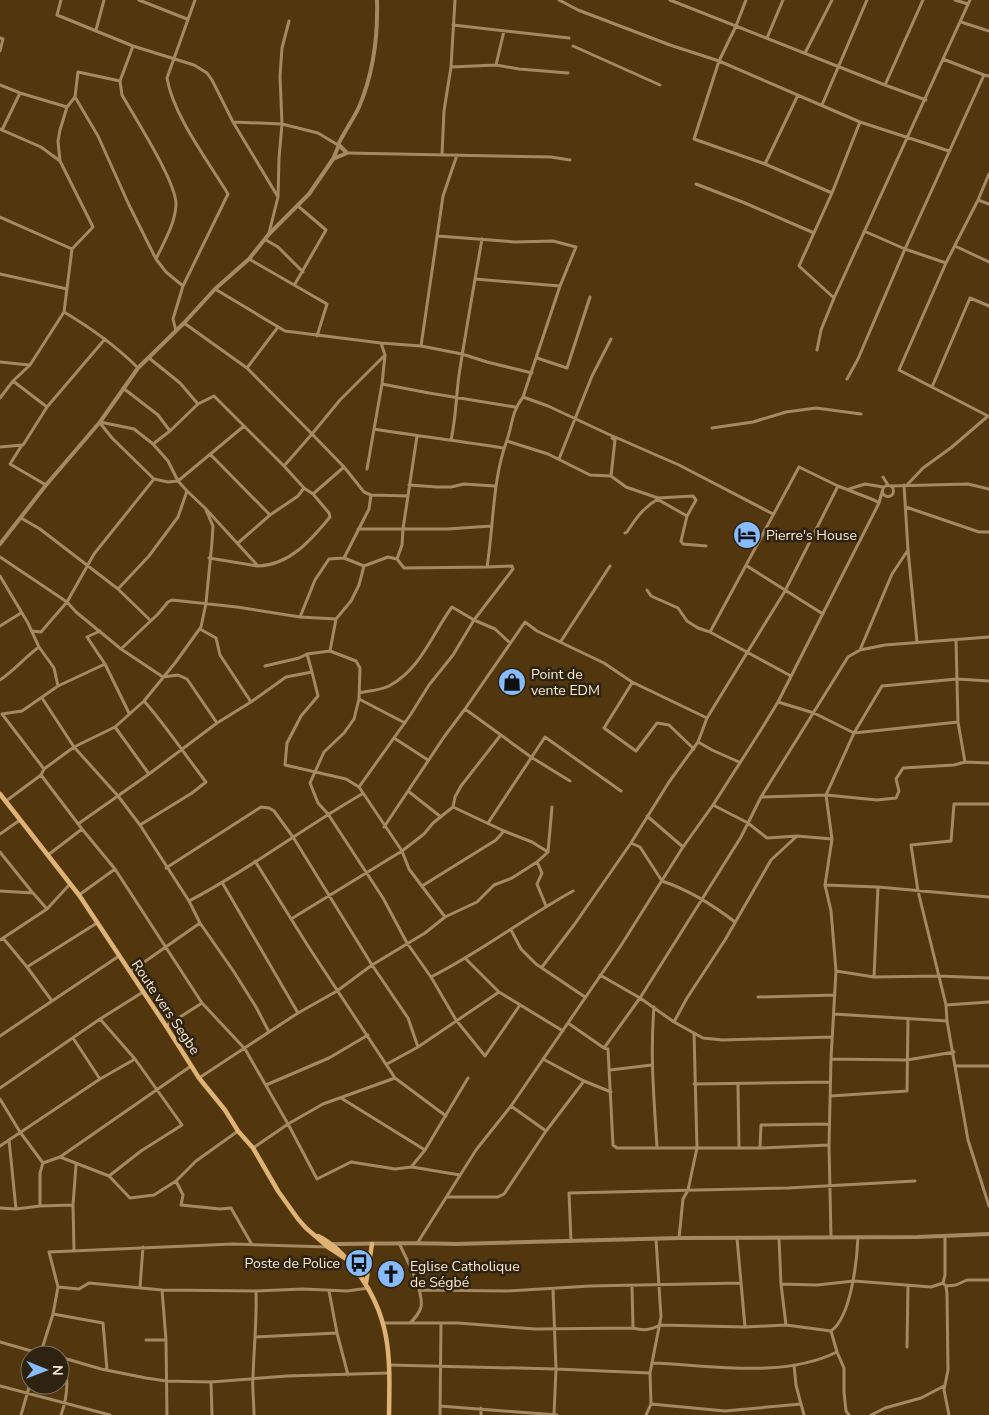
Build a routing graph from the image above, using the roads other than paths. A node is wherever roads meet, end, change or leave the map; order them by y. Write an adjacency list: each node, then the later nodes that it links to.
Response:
1 (61, 0): 21 (street)
2 (104, 0): 21 (street)
3 (139, 0): 16 (street)
4 (194, 0): 16 (street)
5 (377, 0): 55 (street)
6 (455, 0): 19 (street)
7 (559, 0): 33 (street)
8 (670, 0): 20 (street)
9 (746, 0): 20 (street)
10 (783, 0): 26 (street)
11 (832, 0): 30 (street)
12 (867, 0): 35 (street)
13 (923, 0): 43 (street)
14 (955, 0): 15 (street)
15 (969, 2): 18 (street)
16 (188, 19): 31 (street)
17 (289, 21): 52 (street)
18 (961, 22): 23 (street); 32 (street)
19 (453, 25): 22 (street); 36 (street)
20 (736, 26): 26 (street); 33 (street)
21 (96, 30): 27 (street)
22 (504, 31): 25 (street); 34 (street)
23 (989, 31)
24 (0, 38): 29 (street)
25 (569, 38)
26 (767, 38): 30 (street)
27 (133, 46): 31 (street); 40 (street)
28 (573, 46): 42 (street)
29 (0, 51)
30 (805, 53): 35 (street)
31 (174, 58): 50 (street); 89 (street)
32 (943, 59): 38 (street); 47 (street)
33 (719, 60): 45 (street); 63 (street)
34 (496, 65): 36 (street); 37 (street)
35 (838, 67): 43 (street); 48 (street)
36 (451, 68): 58 (street)
37 (568, 73)
38 (984, 74): 39 (street); 56 (street)
39 (989, 76)
40 (120, 81): 46 (street); 81 (street)
41 (0, 85): 44 (street)
42 (660, 85)
43 (885, 85): 47 (street)
44 (20, 93): 49 (street); 53 (street)
45 (798, 95): 48 (street); 63 (street)
46 (75, 97): 49 (street); 81 (street)
47 (926, 100): 54 (street)
48 (822, 105): 51 (street)
49 (67, 107): 62 (street)
50 (233, 122): 52 (street); 67 (street)
51 (860, 122): 54 (street); 66 (street)
52 (282, 124): 55 (street); 67 (street)
53 (1, 129): 62 (street)
54 (907, 138): 56 (street); 72 (street)
55 (338, 145): 57 (street); 60 (street)
56 (949, 151): 80 (street)
57 (347, 153): 58 (street); 60 (street)
58 (442, 154): 59 (street)
59 (457, 155): 61 (street); 75 (street)
60 (333, 159): 70 (street)
61 (570, 160)
62 (60, 162): 79 (street)
63 (765, 164): 66 (street)
64 (989, 174): 68 (street)
65 (696, 184): 73 (street)
66 (832, 193): 73 (street)
67 (278, 197): 74 (street)
68 (978, 200): 69 (street); 78 (street)
69 (989, 204)
70 (298, 206): 74 (street); 85 (street)
71 (0, 217): 79 (street)
72 (864, 231): 80 (street); 94 (street)
73 (814, 233): 94 (street)
74 (269, 234): 77 (street)
75 (438, 236): 76 (street); 104 (street)
76 (482, 239): 87 (street); 90 (street)
77 (266, 240): 82 (street); 85 (street)
78 (955, 246): 83 (street); 84 (street)
79 (72, 249): 91 (street)
80 (905, 249): 84 (street); 115 (street)
81 (156, 259): 89 (street)
82 (250, 259): 88 (street); 92 (street)
83 (989, 262)
84 (946, 264): 118 (street)
85 (303, 272): 88 (street)
86 (0, 274): 91 (street)
87 (475, 280): 90 (street); 106 (street)
88 (295, 284): 100 (street)
89 (183, 286): 99 (street)
90 (560, 286): 109 (street)
91 (67, 289): 96 (street)
92 (215, 289): 97 (street); 98 (street)
93 (590, 298): 109 (street)
94 (834, 298): 105 (street)
95 (989, 306): 118 (street)
96 (64, 312): 101 (street); 111 (street)
97 (184, 323): 99 (street); 113 (street)
98 (278, 327): 100 (street); 113 (street)
99 (176, 331): 108 (street)
100 (317, 336): 103 (street)
101 (105, 339): 112 (street); 124 (street)
102 (611, 339): 128 (street)
103 (381, 343): 104 (street); 107 (street)
104 (421, 346): 106 (street)
105 (817, 350)
106 (462, 354): 114 (street); 120 (street)
107 (385, 355): 117 (street); 134 (street)
108 (149, 358): 112 (street); 123 (street)
109 (537, 358): 114 (street)
110 (0, 362): 111 (street)
111 (30, 365): 116 (street)
112 (138, 368): 119 (street)
113 (247, 368): 134 (street)
114 (532, 373): 121 (street)
115 (847, 379)
116 (13, 381): 122 (street); 124 (street)
117 (382, 384): 120 (street); 132 (street)
118 (932, 387): 127 (street)
119 (123, 388): 129 (street); 133 (street)
120 (456, 397): 125 (street); 137 (street)
121 (522, 397): 125 (street); 128 (street)
122 (0, 398)
123 (198, 404): 130 (street); 133 (street)
124 (47, 407): 140 (street)
125 (515, 408): 138 (street)
126 (861, 414): 131 (street)
127 (989, 416): 154 (street)
128 (576, 419): 135 (street); 144 (street)
129 (100, 422): 139 (street); 150 (street); 152 (street)
130 (244, 426): 143 (street); 145 (street)
131 (712, 428)
132 (374, 429): 136 (street); 147 (street)
133 (170, 432): 139 (street)
134 (312, 434): 145 (street); 146 (street)
135 (608, 434): 148 (street); 173 (street)
136 (417, 436): 137 (street); 153 (street)
137 (451, 440): 142 (street)
138 (507, 441): 142 (street); 144 (street)
139 (153, 444): 151 (street)
140 (23, 445): 141 (street); 152 (street)
141 (0, 447)
142 (503, 448): 155 (street)
143 (210, 454): 151 (street); 174 (street)
144 (559, 459): 148 (street)
145 (284, 466): 159 (street)
146 (344, 467): 165 (street); 166 (street)
147 (367, 469)
148 (611, 476): 169 (street)
149 (882, 477): 157 (street)
150 (154, 478): 151 (street); 190 (street)
151 (178, 481): 162 (street)
152 (46, 484): 176 (street)
153 (409, 484): 155 (street); 167 (street)
154 (904, 485): 157 (street); 160 (street); 163 (street); 171 (street)
155 (494, 486): 177 (street)
156 (838, 486): 161 (street); 173 (street); 199 (street)
157 (890, 486): 158 (street); 163 (street)
158 (884, 487): 161 (street); 164 (street)
159 (304, 488): 165 (street); 174 (street)
160 (989, 489)
161 (849, 490): 170 (street)
162 (187, 491): 172 (street); 197 (street)
163 (893, 491): 168 (street)
164 (882, 492): 168 (street); 170 (street)
165 (313, 494): 191 (street)
166 (371, 495): 167 (street); 179 (street)
167 (408, 496): 178 (street)
168 (887, 496): 170 (street)
169 (658, 499): 175 (street); 175 (street); 181 (street)
170 (879, 503): 203 (street)
171 (906, 507): 180 (street); 185 (street)
172 (205, 508): 182 (street); 187 (street)
173 (773, 514): 194 (street)
174 (270, 515): 182 (street)
175 (687, 516): 184 (street)
176 (21, 518): 183 (street); 190 (street)
177 (491, 526): 178 (street); 195 (street)
178 (403, 529): 179 (street); 189 (street)
179 (358, 530): 188 (street)
180 (989, 532)
181 (624, 533)
182 (238, 543): 191 (street)
183 (0, 544)
184 (706, 546)
185 (908, 550): 216 (street); 220 (street)
186 (0, 557): 200 (street)
187 (209, 558): 191 (street); 201 (street)
188 (344, 558): 192 (street); 204 (street)
189 (397, 559): 192 (street); 195 (street)
190 (88, 566): 197 (street); 200 (street)
191 (258, 566)
192 (364, 566): 205 (street)
193 (610, 566): 215 (street)
194 (747, 566): 199 (street); 212 (street)
195 (487, 567): 207 (street)
196 (0, 576): 202 (street)
197 (118, 589): 206 (street)
198 (647, 590): 212 (street)
199 (785, 591): 203 (street); 222 (street)
200 (67, 602): 210 (street); 211 (street)
201 (206, 603): 204 (street); 206 (street); 209 (street)
202 (21, 614): 208 (street); 210 (street)
203 (823, 614): 227 (street)
204 (300, 616): 205 (street)
205 (336, 618): 221 (street)
206 (150, 620): 219 (street)
207 (474, 620): 217 (street); 234 (street); 247 (street)
208 (0, 626)
209 (200, 629): 228 (street); 238 (street)
210 (32, 631): 218 (street)
211 (100, 631): 219 (street); 224 (street)
212 (710, 632): 222 (street)
213 (989, 638): 214 (street)
214 (956, 640): 216 (street); 229 (street)
215 (562, 641): 217 (street); 232 (street)
216 (917, 642): 220 (street)
217 (510, 643): 240 (street)
218 (39, 647): 230 (street); 233 (street)
219 (121, 649): 228 (street)
220 (860, 650): 242 (street)
221 (330, 651): 223 (street); 234 (street)
222 (747, 651): 227 (street); 244 (street)
223 (307, 654): 225 (street); 226 (street)
224 (105, 664): 233 (street); 241 (street)
225 (265, 666)
226 (312, 672): 238 (street); 262 (street)
227 (791, 676): 239 (street)
228 (163, 677): 237 (street); 246 (street)
229 (957, 679): 231 (street); 245 (street); 249 (street)
230 (0, 680)
231 (989, 681)
232 (632, 682): 244 (street); 254 (street)
233 (58, 686): 235 (street)
234 (359, 693): 236 (street)
235 (42, 698): 243 (street); 253 (street)
236 (360, 699): 247 (street); 262 (street)
237 (144, 701): 241 (street); 255 (street)
238 (250, 702): 246 (street)
239 (778, 702): 242 (street); 258 (street)
240 (465, 709): 250 (street); 257 (street)
241 (129, 713): 248 (street)
242 (814, 713): 249 (street); 273 (street)
243 (1, 714): 261 (street)
244 (708, 718): 252 (street)
245 (958, 722): 249 (street); 259 (street)
246 (217, 723): 255 (street)
247 (404, 723): 251 (street)
248 (115, 727): 253 (street); 263 (street)
249 (854, 733): 271 (street)
250 (500, 736): 256 (street); 277 (street)
251 (394, 738): 257 (street); 266 (street)
252 (698, 742): 254 (street); 258 (street)
253 (74, 747): 261 (street); 272 (street)
254 (694, 749): 280 (street)
255 (181, 750): 263 (street); 286 (street)
256 (531, 758): 265 (street); 268 (street); 283 (street)
257 (428, 760): 267 (street)
258 (740, 762): 276 (street)
259 (966, 762): 260 (street); 271 (street)
260 (989, 763)
261 (44, 770): 264 (street)
262 (316, 772): 266 (street); 279 (street)
263 (149, 774): 272 (street)
264 (41, 775): 274 (street); 285 (street)
265 (570, 781)
266 (359, 787): 270 (street)
267 (408, 791): 281 (street); 287 (street)
268 (621, 791)
269 (0, 794): 274 (main road, Route vers Segbe)
270 (362, 794): 279 (street); 287 (street)
271 (826, 795): 273 (street); 293 (street)
272 (118, 796): 285 (street); 286 (street)
273 (761, 797): 284 (street)
274 (6, 802): 282 (main road, Route vers Segbe)
275 (989, 804): 311 (street)
276 (713, 805): 284 (street); 295 (street)
277 (453, 807): 281 (street); 283 (street)
278 (552, 807): 298 (street)
279 (328, 814): 292 (street); 304 (street)
280 (647, 816): 294 (street); 295 (street)
281 (441, 817): 296 (street)
282 (20, 820): 290 (street); 299 (main road, Route vers Segbe)
283 (488, 823): 289 (street)
284 (748, 823): 291 (street); 318 (street)
285 (78, 824): 288 (street)
286 (140, 825): 302 (street)
287 (384, 827): 296 (street)
288 (82, 829): 299 (street); 303 (street)
289 (504, 831): 298 (street); 309 (street)
290 (0, 834)
291 (797, 836): 293 (street); 325 (street)
292 (293, 837): 300 (street); 302 (street); 316 (street)
293 (832, 839): 308 (street)
294 (631, 842): 305 (street); 335 (street)
295 (683, 847): 305 (street)
296 (402, 851): 304 (street); 309 (street)
297 (0, 852): 314 (street)
298 (548, 852): 301 (street)
299 (48, 855): 306 (main road, Route vers Segbe)
300 (255, 861): 307 (street); 323 (street)
301 (537, 862): 320 (street); 322 (street)
302 (166, 868): 319 (street)
303 (115, 869): 315 (street); 330 (street)
304 (368, 873): 316 (street); 329 (street)
305 (662, 881): 318 (street); 338 (street)
306 (70, 884): 315 (main road, Route vers Segbe); 321 (street)
307 (223, 884): 319 (street); 356 (street)
308 (825, 885): 310 (street); 336 (street)
309 (422, 886): 322 (street)
310 (878, 887): 311 (street); 341 (street)
311 (918, 890): 317 (street); 339 (street)
312 (0, 891): 314 (street)
313 (572, 891): 320 (street)
314 (33, 893): 321 (street)
315 (79, 895): 324 (main road, Route vers Segbe)
316 (329, 896): 323 (street); 333 (street)
317 (989, 897)
318 (702, 899): 325 (street); 349 (street)
319 (189, 901): 326 (street)
320 (546, 906): 327 (street)
321 (47, 909): 328 (street)
322 (445, 917): 329 (street)
323 (291, 919): 343 (street)
324 (97, 922): 331 (main road, Route vers Segbe); 334 (street)
325 (735, 922): 362 (street)
326 (200, 923): 330 (street); 366 (street)
327 (512, 930): 332 (street); 335 (street)
328 (1, 939): 334 (street)
329 (407, 943): 333 (street); 340 (street)
330 (166, 946): 337 (street); 351 (street)
331 (119, 956): 337 (main road, Route vers Segbe); 350 (street)
332 (466, 959): 340 (street); 345 (street)
333 (372, 966): 343 (street); 372 (street)
334 (27, 967): 350 (street)
335 (542, 967): 347 (street)
336 (836, 971): 341 (street); 346 (street)
337 (130, 972): 344 (main road, Route vers Segbe)
338 (600, 975): 347 (street); 349 (street)
339 (939, 976): 341 (street); 342 (street); 354 (street)
340 (430, 977): 360 (street)
341 (874, 977)
342 (989, 978)
343 (338, 991): 356 (street); 368 (street)
344 (143, 992): 358 (street); 364 (main road, Route vers Segbe)
345 (499, 992): 353 (street); 360 (street)
346 (835, 995): 348 (street); 357 (street)
347 (585, 997): 363 (street)
348 (758, 997)
349 (640, 998): 355 (street); 373 (street)
350 (52, 1001): 369 (street)
351 (202, 1002): 364 (street); 374 (street)
352 (989, 1002): 354 (street)
353 (520, 1005): 360 (street); 365 (street)
354 (946, 1005): 361 (street)
355 (654, 1007): 362 (street); 382 (street)
356 (298, 1013): 366 (street)
357 (834, 1014): 359 (street); 371 (street)
358 (100, 1019): 370 (street); 376 (street)
359 (908, 1019): 361 (street); 379 (street)
360 (456, 1020): 372 (street)
361 (947, 1021): 375 (street)
362 (674, 1022): 367 (street)
363 (568, 1023): 365 (street); 373 (street)
364 (166, 1026): 381 (main road, Route vers Segbe)
365 (563, 1031): 377 (street)
366 (269, 1032): 374 (street)
367 (694, 1033): 371 (street); 392 (street)
368 (368, 1035): 380 (street); 394 (street)
369 (0, 1036)
370 (73, 1037): 389 (street); 395 (street)
371 (832, 1037): 378 (street)
372 (418, 1047): 380 (street)
373 (604, 1048): 385 (street)
374 (245, 1049): 386 (street); 394 (street)
375 (954, 1052): 379 (street); 383 (street)
376 (136, 1059): 389 (street); 396 (street)
377 (542, 1059): 390 (street); 401 (street)
378 (831, 1059): 379 (street); 391 (street)
379 (908, 1060): 398 (street)
380 (387, 1064): 387 (street)
381 (192, 1065): 386 (main road, Route vers Segbe); 396 (street)
382 (652, 1065): 385 (street); 411 (street)
383 (956, 1066): 384 (street); 430 (street)
384 (989, 1066)
385 (610, 1070): 397 (street)
386 (199, 1078): 405 (main road, Route vers Segbe)
387 (395, 1078): 399 (street); 402 (street)
388 (468, 1078): 402 (street)
389 (100, 1079): 407 (street)
390 (584, 1081): 397 (street); 406 (street)
391 (830, 1082): 393 (street); 398 (street)
392 (694, 1084): 393 (street); 413 (street)
393 (738, 1085): 414 (street)
394 (266, 1086): 403 (street)
395 (0, 1088)
396 (158, 1090): 417 (street); 422 (street)
397 (611, 1092): 411 (street)
398 (830, 1096): 404 (street)
399 (341, 1098): 403 (street); 416 (street)
400 (0, 1099): 407 (street)
401 (510, 1106): 406 (street); 421 (street)
402 (446, 1116): 416 (street)
403 (288, 1124): 412 (street); 420 (street)
404 (829, 1124): 409 (street); 415 (street)
405 (238, 1131): 412 (main road, Route vers Segbe); 423 (street)
406 (546, 1131): 427 (street)
407 (20, 1132): 408 (street); 418 (street)
408 (9, 1139): 410 (street); 432 (street)
409 (829, 1145): 415 (street); 425 (street)
410 (0, 1146)
411 (657, 1147): 413 (street)
412 (253, 1148): 446 (main road, Route vers Segbe)
413 (697, 1148): 414 (street); 426 (street)
414 (739, 1148): 415 (street)
415 (760, 1148)
416 (425, 1150): 420 (street)
417 (60, 1157): 418 (street); 419 (street)
418 (43, 1163): 429 (street)
419 (76, 1164): 422 (street); 428 (street)
420 (412, 1167): 421 (street)
421 (460, 1175): 427 (street)
422 (109, 1176): 423 (street)
423 (176, 1180): 444 (street)
424 (915, 1181): 425 (street)
425 (830, 1184): 426 (street); 435 (street)
426 (688, 1190): 437 (street); 441 (street)
427 (447, 1196): 443 (street)
428 (74, 1205): 429 (street); 448 (street)
429 (40, 1206): 432 (street)
430 (989, 1206)
431 (0, 1208): 432 (street)
432 (16, 1209)
433 (989, 1234): 434 (street)
434 (945, 1236): 436 (street); 456 (street)
435 (831, 1237): 436 (street); 439 (street)
436 (858, 1237): 450 (street)
437 (679, 1238): 438 (street); 440 (street)
438 (737, 1238): 439 (street); 451 (street)
439 (780, 1238): 454 (street)
440 (656, 1239): 441 (street); 453 (street)
441 (571, 1241): 443 (street)
442 (399, 1242): 443 (street); 445 (street); 465 (street)
443 (418, 1242)
444 (251, 1244): 446 (street); 447 (street)
445 (372, 1244): 446 (street); 452 (main road)
446 (331, 1245): 452 (main road, Route vers Segbe)
447 (143, 1247): 448 (street); 459 (street)
448 (74, 1250): 458 (street)
449 (989, 1280): 456 (street)
450 (854, 1281): 454 (street); 455 (street); 475 (street)
451 (740, 1282): 453 (street); 472 (street)
452 (366, 1283): 460 (main road, Route vers Segbe)
453 (660, 1284): 457 (street); 470 (street)
454 (781, 1284): 471 (street)
455 (908, 1285): 456 (street); 482 (street)
456 (945, 1285): 499 (street)
457 (632, 1286): 461 (street); 473 (street)
458 (58, 1287): 459 (street); 466 (street)
459 (140, 1288): 462 (street)
460 (369, 1288): 464 (street); 467 (main road, Route vers Segbe)
461 (553, 1289): 465 (street); 474 (street)
462 (162, 1290): 463 (street); 479 (street)
463 (256, 1290): 464 (street); 477 (street)
464 (329, 1290): 476 (street)
465 (419, 1290): 468 (street)
466 (53, 1314): 481 (street); 491 (street)
467 (384, 1323): 468 (street); 487 (main road, Route vers Segbe)
468 (410, 1323): 469 (street)
469 (441, 1324): 474 (street); 489 (street)
470 (660, 1325): 472 (street); 473 (street); 486 (street)
471 (786, 1325): 472 (street); 475 (street)
472 (745, 1327)
473 (633, 1328): 474 (street)
474 (556, 1329): 490 (street)
475 (831, 1331): 484 (street)
476 (337, 1333): 477 (street); 494 (street)
477 (254, 1337): 495 (street)
478 (146, 1340): 479 (street)
479 (166, 1340): 496 (street)
480 (0, 1342): 483 (street)
481 (45, 1345)
482 (906, 1347)
483 (20, 1348)
484 (837, 1352): 488 (street); 522 (street)
485 (70, 1360): 491 (street)
486 (652, 1363): 488 (street); 493 (street)
487 (390, 1365): 489 (street); 492 (main road, Route vers Segbe)
488 (794, 1365): 506 (street)
489 (442, 1366): 490 (street); 507 (street)
490 (556, 1369): 493 (street); 519 (street)
491 (107, 1370): 496 (street)
492 (390, 1373): 494 (street); 516 (main road, Route vers Segbe)
493 (650, 1373): 505 (street)
494 (348, 1375): 495 (street)
495 (253, 1379): 497 (street); 515 (street)
496 (166, 1380): 497 (street); 513 (street)
497 (211, 1382): 514 (street)
498 (0, 1386): 500 (street)
499 (944, 1386): 523 (street); 524 (street)
500 (20, 1392)
501 (27, 1395): 510 (street)
502 (31, 1395): 504 (street)
503 (66, 1395): 504 (street)
504 (65, 1403): 511 (street); 512 (street)
505 (651, 1404): 509 (street); 520 (street)
506 (801, 1404): 509 (street); 521 (street)
507 (440, 1406): 508 (street); 517 (street)
508 (481, 1408): 518 (street); 519 (street)
509 (725, 1413)
510 (22, 1415)
511 (61, 1415)
512 (110, 1415)
513 (167, 1415)
514 (212, 1415)
515 (254, 1415)
516 (389, 1415)
517 (440, 1415)
518 (481, 1415)
519 (555, 1415)
520 (645, 1415)
521 (804, 1415)
522 (848, 1415)
523 (871, 1415)
524 (949, 1415)

